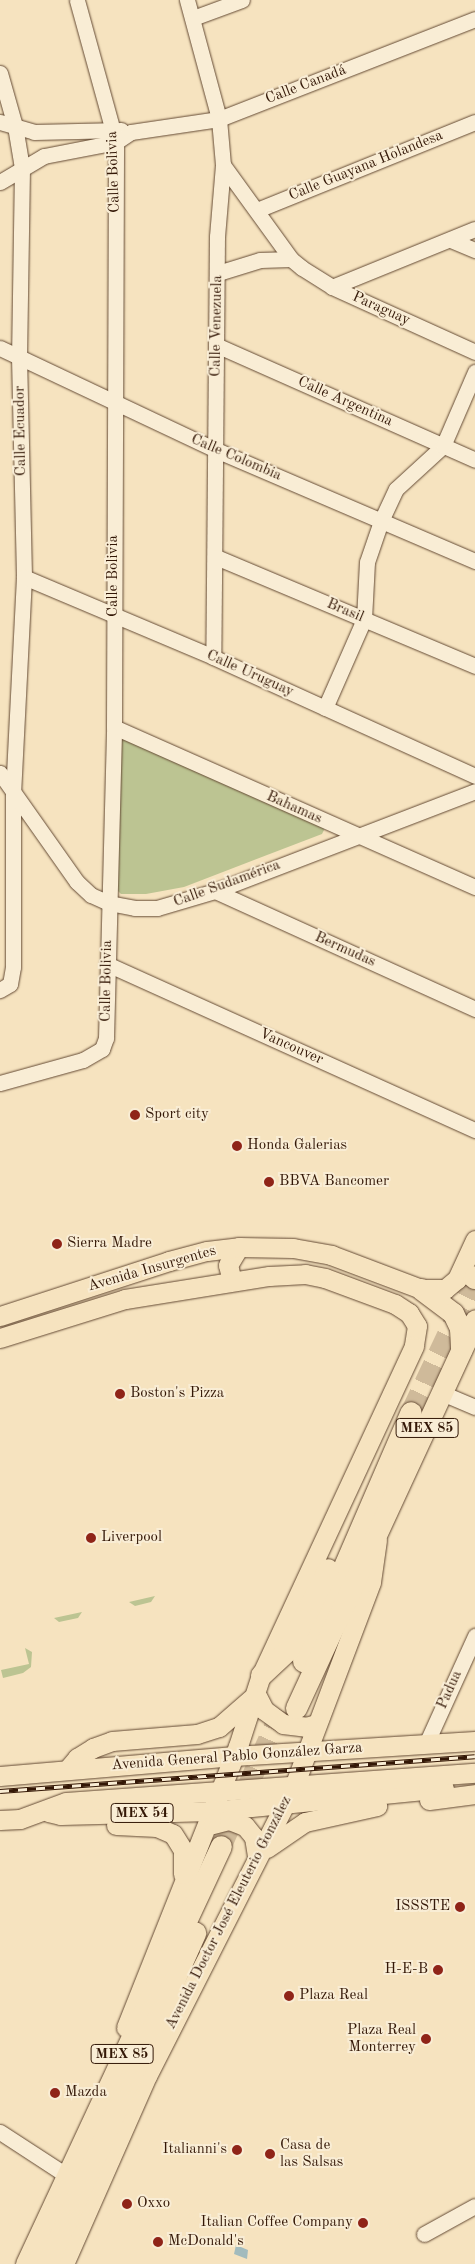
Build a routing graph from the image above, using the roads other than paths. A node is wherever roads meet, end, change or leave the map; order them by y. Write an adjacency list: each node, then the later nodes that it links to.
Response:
1 (77, 0): 11 (street, Calle Bolivia)
2 (187, 0): 4 (street, Calle Venezuela)
3 (242, 0): 4 (street)
4 (193, 18): 7 (street, Calle Venezuela)
5 (475, 19): 7 (street, Calle Canadá)
6 (0, 73): 10 (street, Calle Ecuador)
7 (219, 119): 11 (street, Calle Canadá); 12 (street, Calle Venezuela)
8 (0, 122): 10 (street)
9 (475, 122): 15 (street, Calle Guayana Holandesa)
10 (15, 126): 11 (street); 13 (street, Calle Ecuador)
11 (114, 134): 13 (street, Calle Canadá); 27 (street, Calle Bolivia)
12 (223, 165): 15 (street, Paraguay); 20 (street, Calle Venezuela)
13 (22, 168): 14 (street, Calle Canadá); 25 (street, Calle Ecuador)
14 (0, 182)
15 (257, 210): 19 (street, Paraguay)
16 (475, 229): 17 (street)
17 (451, 240): 18 (street); 21 (street)
18 (475, 250)
19 (291, 258): 20 (street); 21 (street, Paraguay)
20 (218, 274): 22 (street, Calle Venezuela)
21 (332, 287): 24 (street, Paraguay)
22 (216, 345): 28 (street, Calle Argentina); 29 (street, Calle Venezuela)
23 (0, 348): 25 (street, Calle Colombia)
24 (475, 352)
25 (19, 356): 27 (street, Calle Colombia); 34 (street, Calle Ecuador)
26 (475, 372): 28 (street)
27 (114, 404): 29 (street, Calle Colombia); 35 (street, Calle Bolivia)
28 (443, 446): 30 (street, Calle Argentina); 31 (street)
29 (216, 450): 31 (street, Calle Colombia); 32 (street, Calle Venezuela)
30 (475, 460)
31 (381, 521): 33 (street, Calle Colombia); 36 (street)
32 (216, 557): 36 (street, Brasil); 37 (street, Calle Venezuela)
33 (475, 561)
34 (24, 577): 35 (street, Calle Uruguay); 43 (street, Calle Ecuador)
35 (114, 617): 37 (street, Calle Uruguay); 40 (street, Calle Bolivia)
36 (364, 619): 38 (street, Brasil); 39 (street)
37 (213, 657): 39 (street, Calle Uruguay)
38 (475, 666)
39 (325, 708): 42 (street, Calle Uruguay)
40 (114, 727): 45 (street, Bahamas); 48 (street, Calle Bolivia)
41 (0, 773): 43 (street, Calle Sudamérica)
42 (475, 776)
43 (14, 792): 48 (street, Calle Sudamérica); 50 (street, Calle Ecuador)
44 (475, 792): 45 (street, Calle Sudamérica)
45 (358, 836): 46 (street, Bahamas); 47 (street, Calle Sudamérica)
46 (475, 888)
47 (215, 891): 48 (street, Calle Sudamérica); 51 (street, Bermudas)
48 (109, 903): 49 (street, Calle Bolivia)
49 (107, 964): 52 (street, Calle Bolivia); 53 (street, Vancouver)
50 (0, 990)
51 (475, 1009)
52 (0, 1083)
53 (475, 1130)
54 (475, 1240): 60 (main road)
55 (239, 1247): 56 (main road, Avenida Insurgentes); 57 (main road, Avenida Insurgentes); 59 (main road)
56 (207, 1251): 61 (main road); 62 (main road, Avenida Insurgentes)
57 (377, 1272): 58 (main road); 60 (main road, Avenida Insurgentes)
58 (325, 1278): 59 (main road, Avenida Insurgentes); 73 (main road, Avenida Insurgentes)
59 (232, 1281): 61 (main road, Avenida Insurgentes)
60 (421, 1288): 66 (highway)
61 (134, 1298): 62 (main road); 65 (main road, Avenida Insurgentes)
62 (28, 1306): 63 (main road, Avenida Insurgentes)
63 (0, 1316)
64 (475, 1320): 66 (highway, MEX 85)
65 (0, 1338)
66 (461, 1352): 67 (highway, MEX 85)
67 (442, 1393): 68 (street); 71 (highway, MEX 85)
68 (475, 1407)
69 (411, 1412): 70 (highway, MEX 85)
70 (370, 1506): 71 (highway, MEX 85); 73 (highway)
71 (378, 1535): 74 (main road, MEX 85)
72 (475, 1636): 76 (street, Padua)
73 (258, 1684): 74 (main road); 79 (main road); 80 (main road)
74 (319, 1715): 77 (main road); 78 (main road, MEX 85)
75 (475, 1741): 76 (main road, Avenida General Pablo González Garza)
76 (426, 1744): 77 (main road, Avenida General Pablo González Garza)
77 (348, 1749): 78 (main road, Avenida General Pablo González Garza)
78 (307, 1753): 79 (main road, Avenida General Pablo González Garza); 84 (main road, Avenida Doctor José Eleuterio González / MEX 85)
79 (234, 1756): 80 (main road, Avenida General Pablo González Garza); 86 (main road)
80 (67, 1770): 82 (main road, Avenida General Pablo González Garza)
81 (475, 1773): 83 (main road, MEX 54)
82 (0, 1776)
83 (335, 1782): 84 (main road, MEX 54); 88 (main road)
84 (294, 1786): 86 (main road, MEX 54); 89 (main road, Avenida Doctor José Eleuterio González / MEX 85)
85 (475, 1786): 88 (main road, MEX 54)
86 (219, 1791): 91 (main road, MEX 54); 92 (main road)
87 (475, 1794): 88 (main road)
88 (365, 1802): 89 (main road, MEX 54); 95 (main road)
89 (286, 1805): 92 (main road, MEX 54); 95 (main road, Avenida Doctor José Eleuterio González / MEX 85)
90 (0, 1808): 91 (main road, MEX 54)
91 (40, 1811): 92 (main road, MEX 54); 93 (main road, MEX 54)
92 (209, 1818): 95 (main road); 96 (main road)
93 (0, 1820)
94 (0, 1827): 96 (main road)
95 (259, 1855): 104 (main road, Avenida Doctor José Eleuterio González / MEX 85)
96 (183, 1882): 97 (main road)
97 (117, 2063): 99 (highway, Avenida Doctor José Eleuterio González / MEX 85); 103 (highway, Avenida Doctor José Eleuterio González / MEX 85)
98 (0, 2132): 99 (street)
99 (66, 2175): 102 (highway, Avenida Doctor José Eleuterio González / MEX 85)
100 (475, 2206): 101 (street)
101 (424, 2234)
102 (26, 2264)
103 (47, 2264)
104 (64, 2264)

